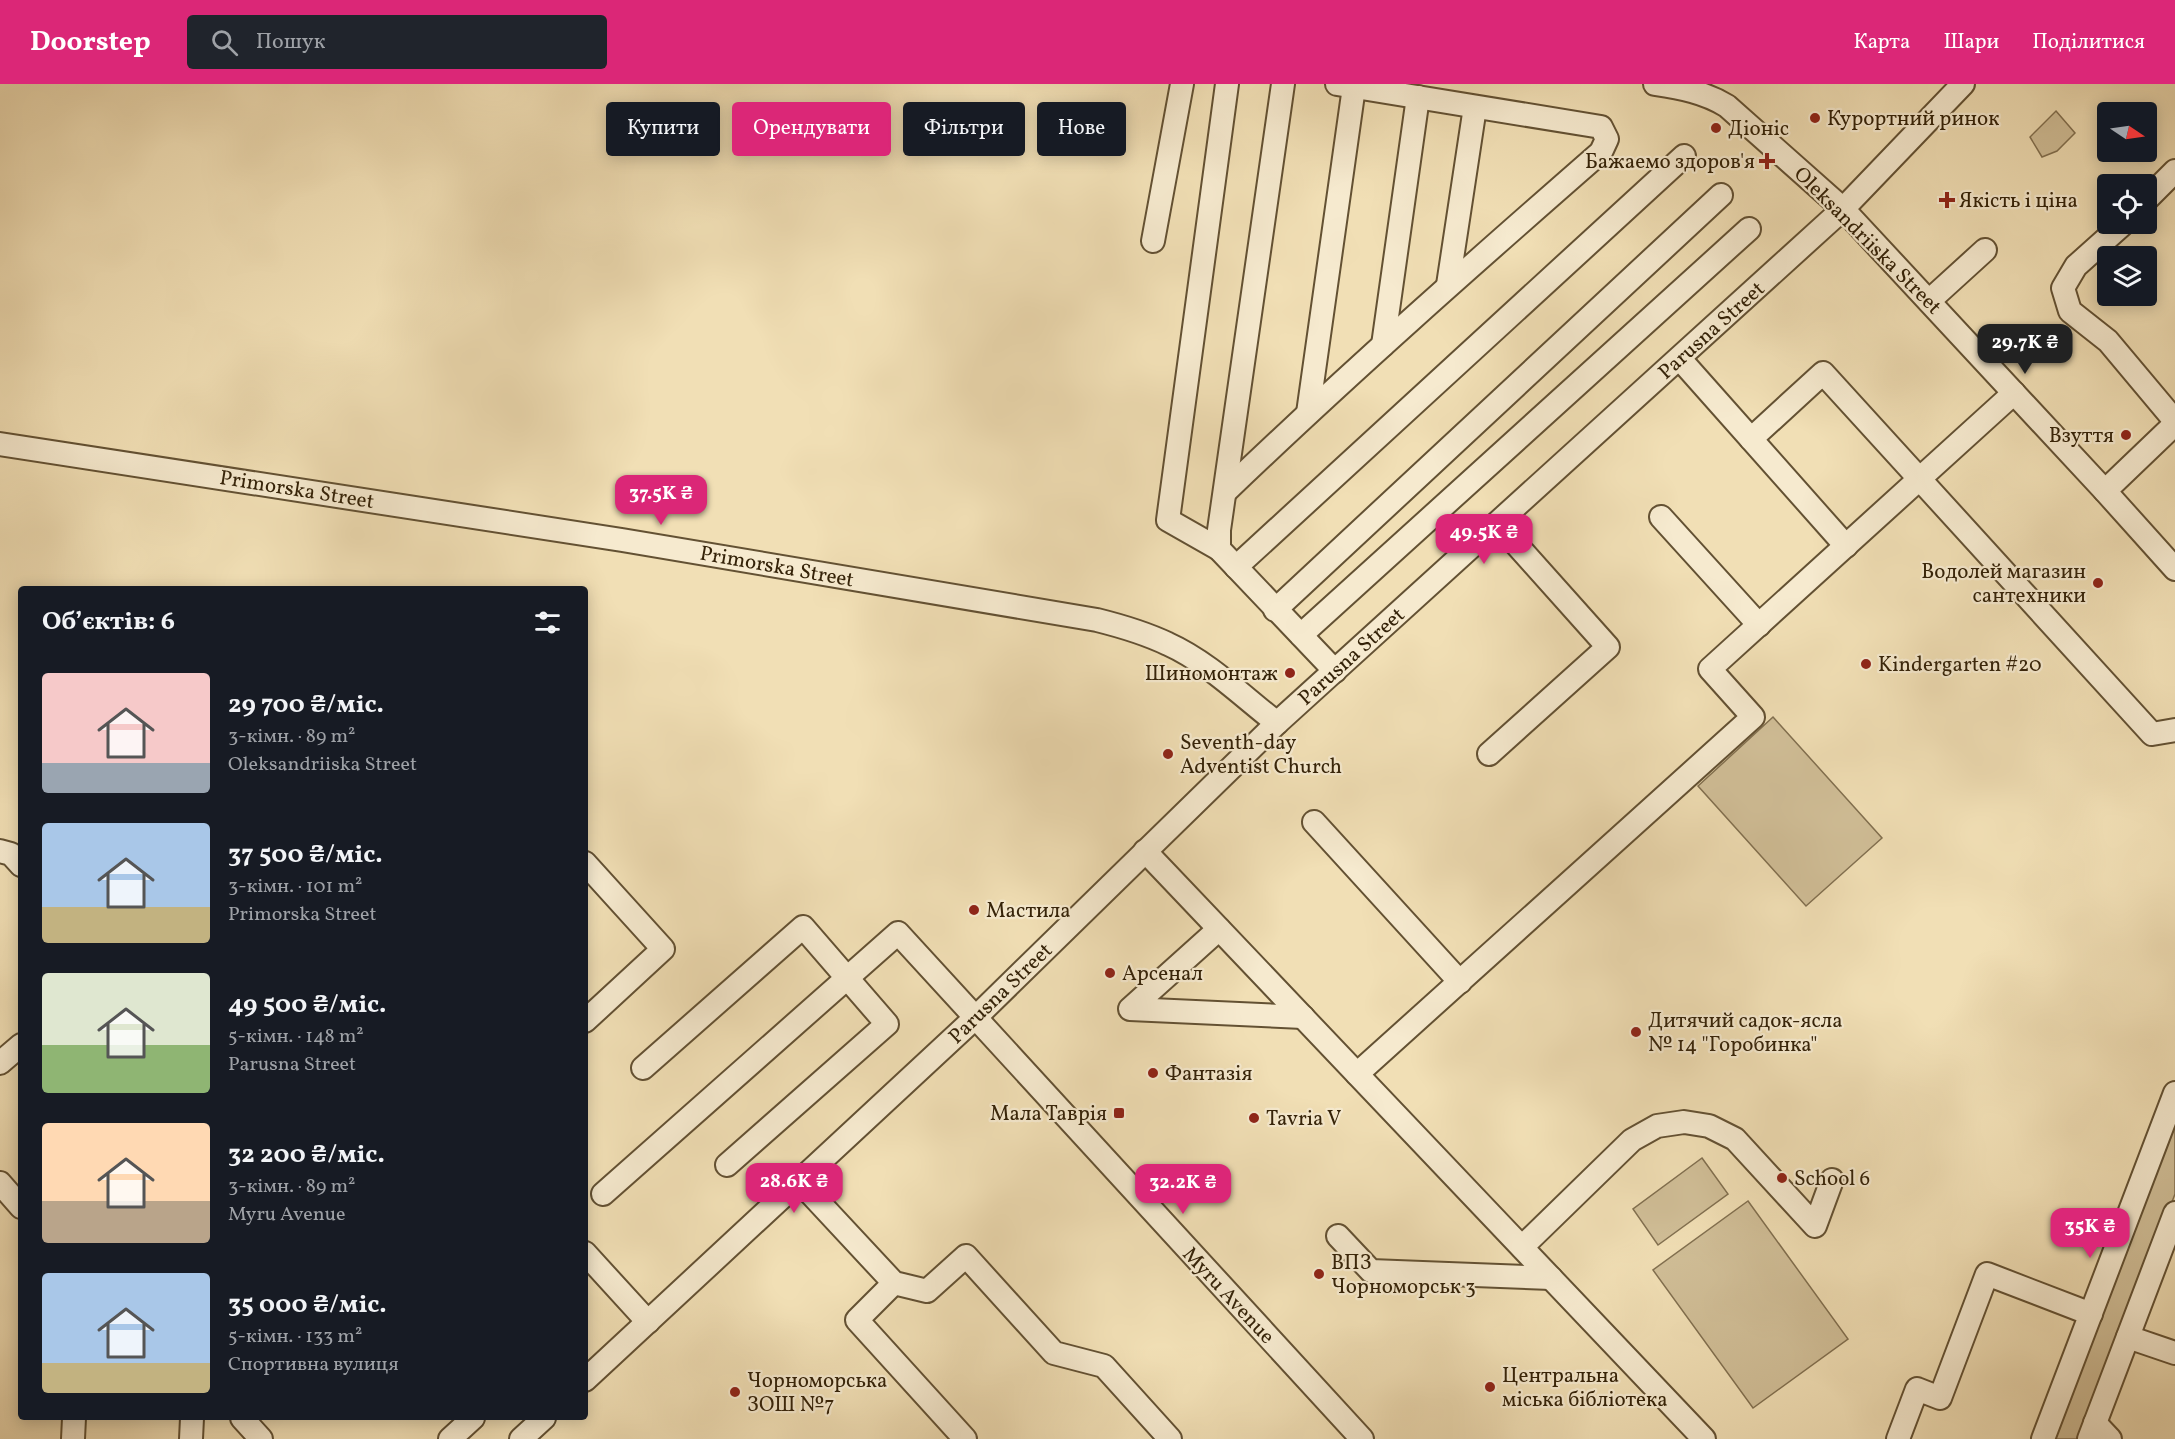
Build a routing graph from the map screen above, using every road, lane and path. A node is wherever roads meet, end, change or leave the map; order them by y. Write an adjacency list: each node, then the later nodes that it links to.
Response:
1 (1182, 84): 17 (street)
2 (1227, 84): 34 (street)
3 (1283, 84): 30 (street)
4 (1655, 84): 7 (street, Oleksandriiska Street)
5 (1963, 84): 14 (street, Parusna Street)
6 (1346, 86): 8 (street); 24 (street)
7 (1686, 86): 14 (street, Oleksandriiska Street)
8 (1418, 97): 9 (street); 21 (street)
9 (1475, 107): 19 (street); 19 (street)
10 (1684, 156): 35 (street)
11 (2175, 171): 12 (street)
12 (2157, 189)
13 (1721, 195): 37 (street)
14 (1843, 209): 20 (street, Oleksandriiska Street); 22 (street, Parusna Street)
15 (1749, 229): 39 (street)
16 (2112, 234): 25 (street)
17 (1153, 241)
18 (1985, 249): 20 (street)
19 (1448, 285): 21 (street)
20 (1929, 301): 23 (street, Oleksandriiska Street)
21 (1383, 345): 24 (street)
22 (1680, 359): 26 (street); 32 (street, Parusna Street)
23 (2014, 393): 28 (street); 29 (street, Oleksandriiska Street)
24 (1308, 412): 30 (street)
25 (2175, 422): 29 (street)
26 (1751, 439): 28 (street); 33 (street)
27 (0, 444): 41 (street, Primorska Street)
28 (1919, 479): 33 (street); 42 (street)
29 (2105, 491): 36 (street, Oleksandriiska Street)
30 (1225, 492): 34 (street)
31 (1661, 517): 38 (street)
32 (1498, 524): 40 (street, Parusna Street); 43 (street)
33 (1846, 546): 38 (street)
34 (1220, 549): 35 (street)
35 (1236, 567): 37 (street)
36 (2175, 569)
37 (1275, 610): 39 (street)
38 (1759, 625): 50 (street)
39 (1301, 635): 40 (street)
40 (1335, 671): 41 (street, Parusna Street)
41 (1277, 723): 45 (street, Parusna Street)
42 (2175, 730)
43 (1489, 754)
44 (1314, 822): 50 (street)
45 (1145, 851): 48 (street); 53 (street, Parusna Street)
46 (588, 872): 47 (street)
47 (593, 888): 52 (street)
48 (1219, 929): 51 (street); 51 (street)
49 (847, 978): 53 (street, Myru Avenue); 56 (street); 59 (street); 63 (street)
50 (1460, 982): 57 (street)
51 (1303, 1017): 57 (street)
52 (588, 1018)
53 (975, 1018): 61 (street, Parusna Street); 89 (street, Myru Avenue)
54 (18, 1048): 55 (street)
55 (0, 1063)
56 (643, 1068)
57 (1357, 1074): 67 (street)
58 (2175, 1093): 71 (street)
59 (727, 1165)
60 (1832, 1180): 67 (street)
61 (799, 1181): 70 (street); 72 (street, Parusna Street)
62 (0, 1183): 64 (street)
63 (603, 1194)
64 (12, 1207)
65 (2175, 1213): 73 (street)
66 (1338, 1236): 69 (street)
67 (1522, 1247): 69 (street)
68 (588, 1256): 72 (street)
69 (1551, 1278): 90 (street)
70 (894, 1283): 87 (street); 88 (street)
71 (2091, 1314): 91 (street); 92 (street)
72 (648, 1322): 75 (street, Parusna Street)
73 (2128, 1337): 74 (street); 81 (street)
74 (2175, 1353)
75 (588, 1377)
76 (74, 1420): 82 (street)
77 (192, 1420): 83 (street)
78 (244, 1420): 84 (street)
79 (471, 1420): 85 (street)
80 (542, 1420): 86 (street)
81 (2098, 1434)
82 (73, 1439)
83 (191, 1439)
84 (261, 1439)
85 (450, 1439)
86 (521, 1439)
87 (965, 1439)
88 (1170, 1439)
89 (1362, 1439)
90 (1704, 1439)
91 (1898, 1439)
92 (2043, 1439)

